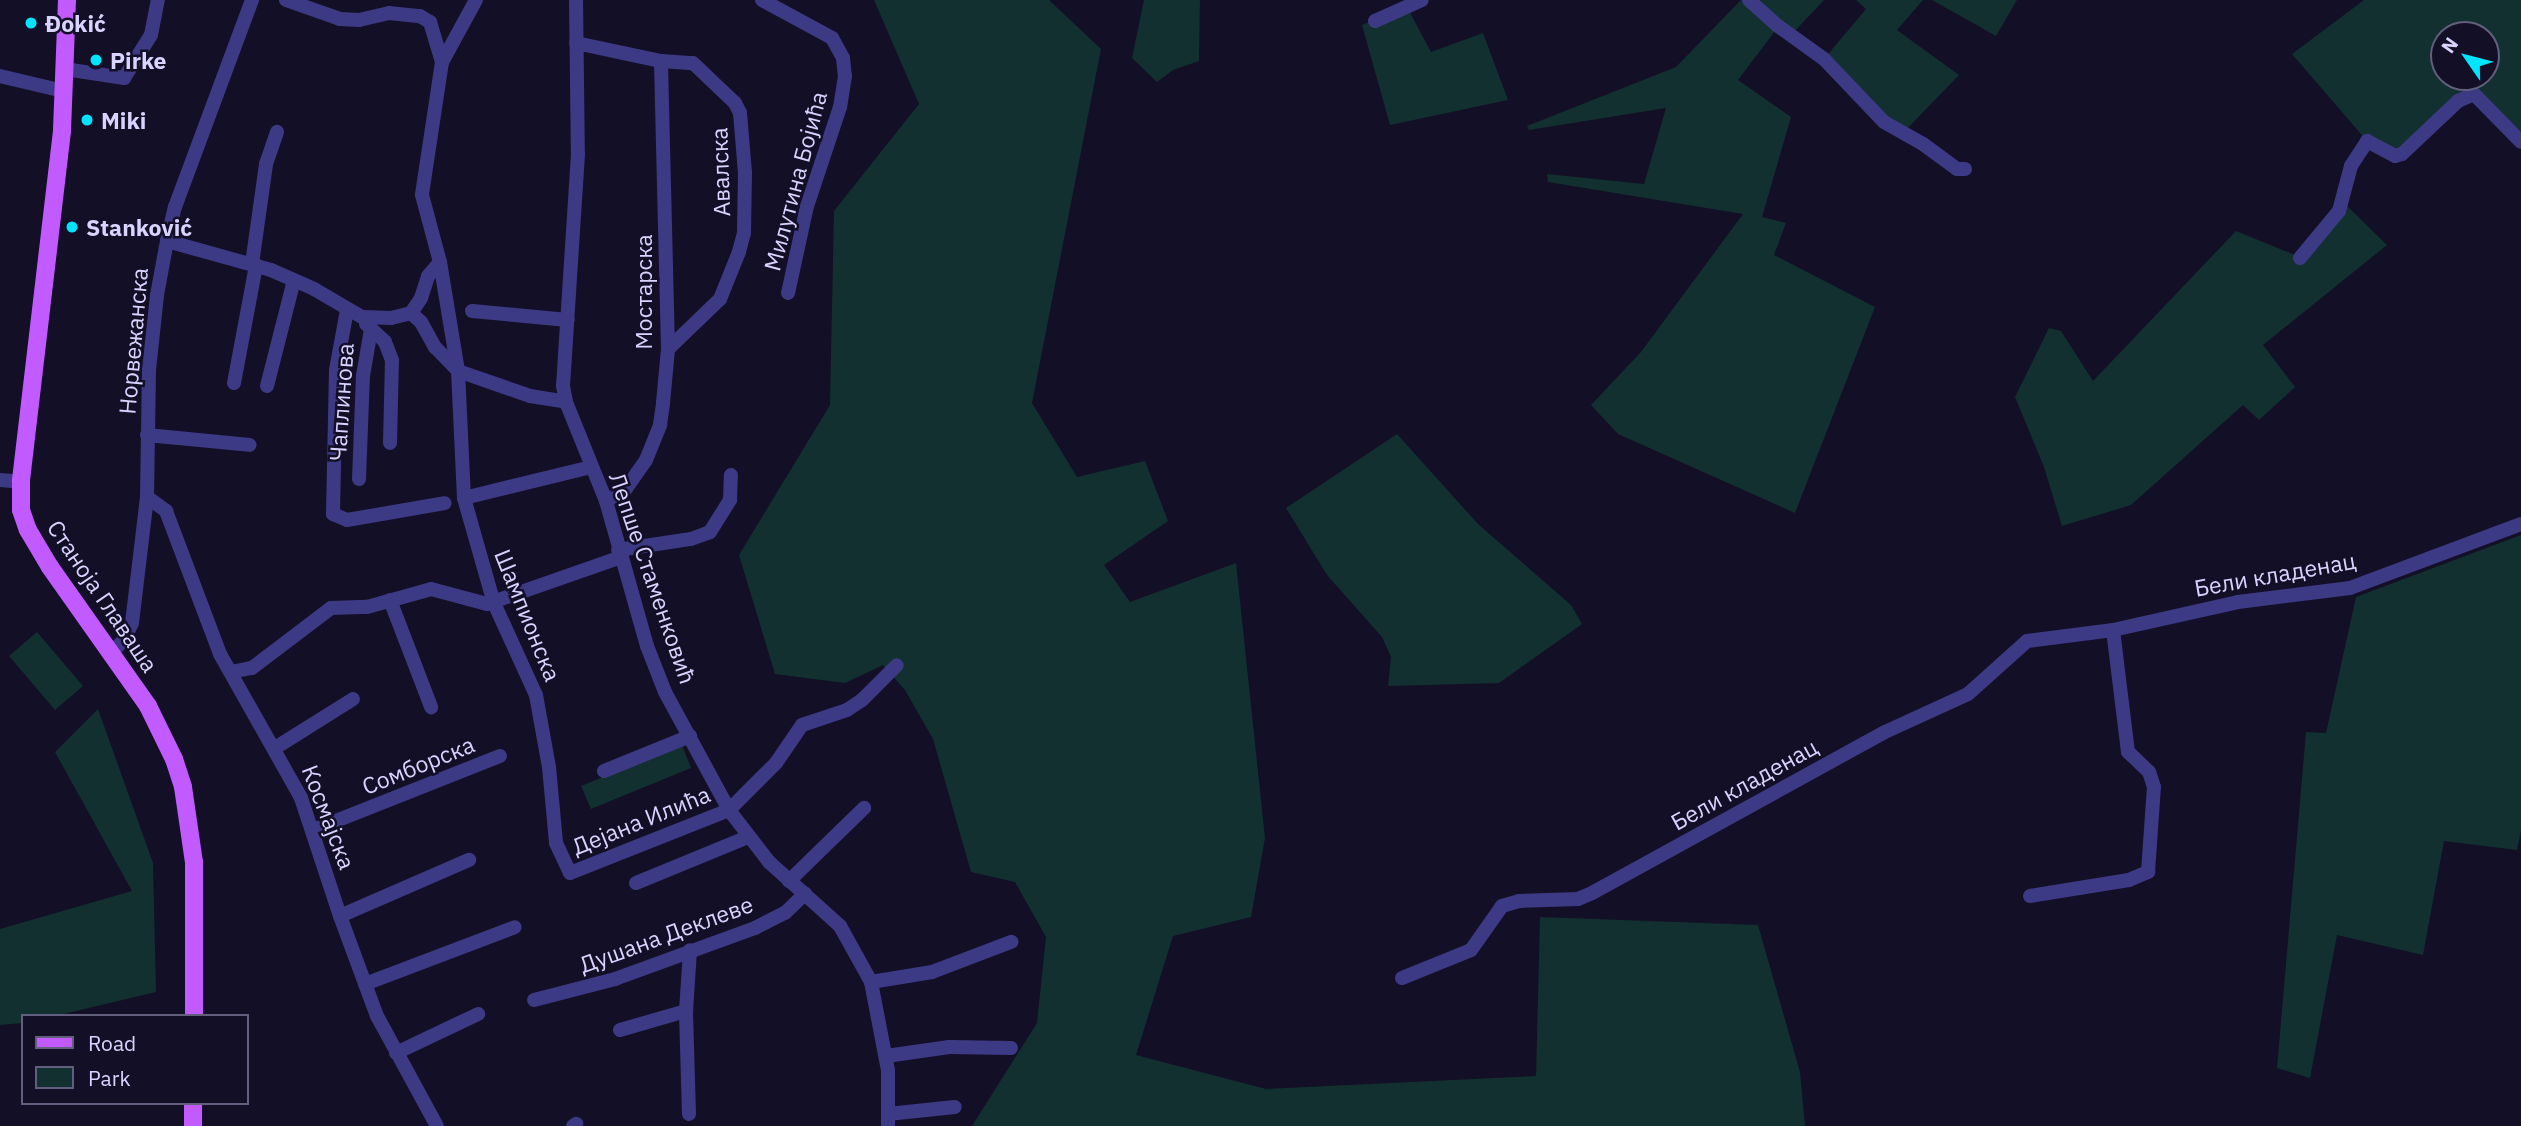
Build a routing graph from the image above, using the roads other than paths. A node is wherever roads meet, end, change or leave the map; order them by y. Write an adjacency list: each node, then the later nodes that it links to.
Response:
1 (67, 0): 14 (main road, Станоја Главаша)
2 (158, 0): 14 (street)
3 (252, 0): 20 (street, Норвежанска)
4 (286, 0): 13 (street)
5 (476, 0): 13 (street)
6 (576, 0): 11 (street, Лепше Стаменковић)
7 (762, 0): 25 (street, Милутина Бојића)
8 (1422, 0): 10 (street)
9 (1749, 0): 19 (street)
10 (1375, 21)
11 (576, 43): 12 (street, Авалска); 29 (street, Лепше Стаменковић)
12 (661, 61): 31 (street, Мостарска); 31 (street, Авалска)
13 (442, 62): 22 (street, Шампионска)
14 (65, 69): 16 (main road, Станоја Главаша)
15 (0, 76): 16 (street)
16 (63, 91): 43 (main road, Станоја Главаша)
17 (277, 132): 23 (street)
18 (2521, 142): 21 (street)
19 (1965, 169)
20 (167, 241): 23 (street); 36 (street, Норвежанска)
21 (2300, 258)
22 (440, 262): 28 (street); 32 (street, Шампионска)
23 (254, 264): 24 (street); 33 (street)
24 (294, 280): 26 (street); 34 (street)
25 (788, 293)
26 (347, 310): 30 (street); 47 (street)
27 (472, 311): 29 (street)
28 (411, 313): 30 (street); 32 (street)
29 (568, 320): 35 (street, Лепше Стаменковић)
30 (367, 323): 37 (street); 41 (street, Чаплинова)
31 (668, 349): 46 (street, Мостарска)
32 (458, 371): 35 (street); 45 (street, Шампионска)
33 (233, 383)
34 (267, 386)
35 (566, 402): 39 (street, Лепше Стаменковић)
36 (147, 435): 38 (street); 44 (street, Норвежанска)
37 (390, 443)
38 (250, 445)
39 (591, 467): 45 (street); 46 (street, Лепше Стаменковић)
40 (731, 475): 49 (street)
41 (359, 479)
42 (0, 480): 43 (street)
43 (21, 482): 53 (main road, Станоја Главаша)
44 (147, 497): 53 (street, Норвежанска); 55 (street, Космајска)
45 (464, 498): 51 (street, Шампионска)
46 (606, 501): 49 (street, Лепше Стаменковић)
47 (445, 503)
48 (2521, 524): 52 (street, Бели кладенац)
49 (619, 553): 51 (street); 58 (street, Лепше Стаменковић)
50 (390, 600): 51 (street); 55 (street); 57 (street)
51 (494, 603): 67 (street, Шампионска)
52 (2113, 630): 71 (street); 76 (street, Бели кладенац)
53 (112, 652): 81 (main road, Станоја Главаша)
54 (897, 665): 63 (street)
55 (231, 672): 59 (street, Космајска)
56 (353, 699): 59 (street)
57 (431, 707)
58 (690, 736): 61 (street); 63 (street, Лепше Стаменковић)
59 (275, 748): 64 (street, Космајска)
60 (500, 757): 64 (street, Сомборска)
61 (604, 771)
62 (864, 808): 68 (street)
63 (729, 810): 65 (street, Лепше Стаменковић); 67 (street, Дејана Илића)
64 (313, 830): 72 (street, Космајска)
65 (748, 836): 68 (street, Лепше Стаменковић); 69 (street)
66 (469, 860): 72 (street)
67 (570, 873)
68 (789, 881): 70 (street, Лепше Стаменковић)
69 (636, 883)
70 (805, 894): 75 (street, Душана Деклеве); 77 (street, Лепше Стаменковић)
71 (2029, 896)
72 (340, 916): 78 (street, Космајска)
73 (515, 927): 78 (street)
74 (1010, 942): 77 (street)
75 (690, 950): 79 (street, Душана Деклеве); 80 (street)
76 (1402, 978)
77 (872, 982): 86 (street, Лепше Стаменковић)
78 (365, 984): 85 (street, Космајска)
79 (534, 1000)
80 (686, 1011): 83 (street); 89 (street)
81 (194, 1014)
82 (478, 1014): 85 (street)
83 (620, 1030)
84 (1011, 1048): 86 (street)
85 (396, 1053): 92 (street, Космајска)
86 (886, 1056): 90 (street, Лепше Стаменковић)
87 (193, 1105): 91 (main road)
88 (955, 1107): 90 (street, Лепше Стаменковић)
89 (689, 1114)
90 (888, 1120)
91 (193, 1126)
92 (437, 1126)

